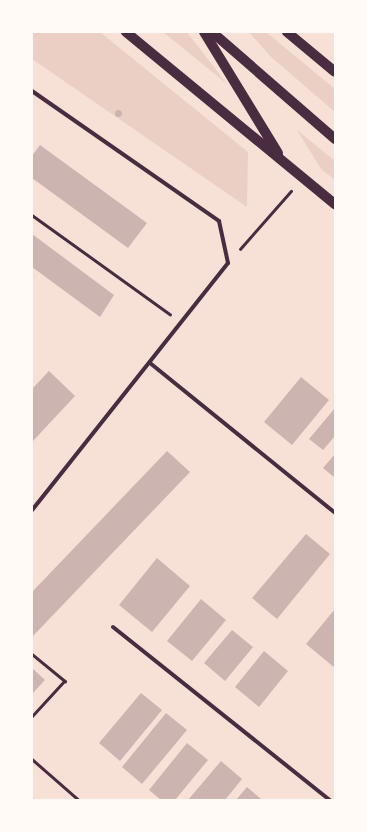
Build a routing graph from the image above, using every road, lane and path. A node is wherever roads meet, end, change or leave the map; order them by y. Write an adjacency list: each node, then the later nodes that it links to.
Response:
1 (126, 32): 8 (main road)
2 (204, 32): 8 (main road)
3 (212, 32): 7 (main road)
4 (287, 32): 5 (main road)
5 (335, 72)
6 (32, 91): 12 (street)
7 (335, 139)
8 (281, 159): 9 (main road)
9 (302, 178): 10 (main road); 12 (path)
10 (335, 204)
11 (32, 215): 13 (path)
12 (228, 263): 13 (street)
13 (182, 322): 14 (street)
14 (150, 363): 15 (street); 16 (street)
15 (32, 510)
16 (335, 513)
17 (113, 627): 22 (street)
18 (32, 654): 19 (path)
19 (32, 717)
20 (32, 759): 21 (path)
21 (79, 800)
22 (330, 800)

